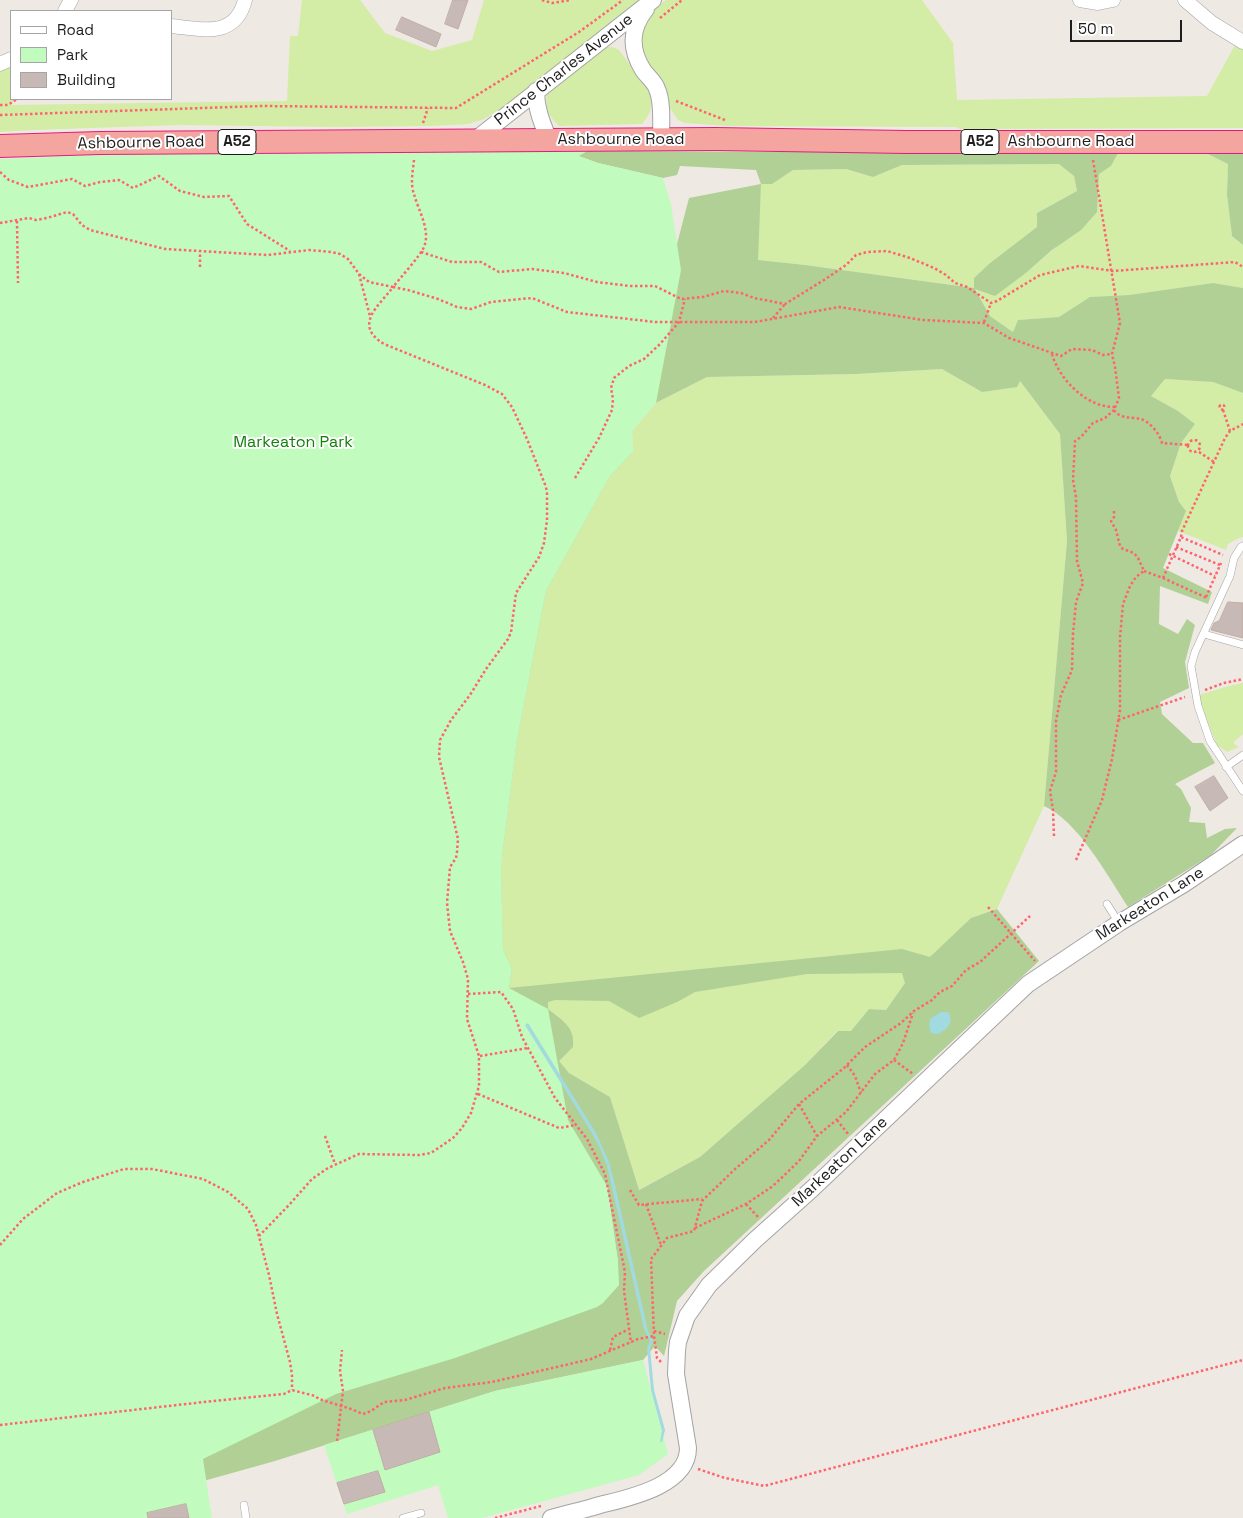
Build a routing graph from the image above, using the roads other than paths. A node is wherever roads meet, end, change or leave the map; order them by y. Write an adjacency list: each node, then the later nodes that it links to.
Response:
1 (245, 0): 6 (street)
2 (654, 0): 8 (street, Prince Charles Avenue); 11 (street, Prince Charles Avenue)
3 (1080, 0): 4 (street)
4 (1113, 0)
5 (1186, 0): 7 (street)
6 (172, 26)
7 (1243, 42)
8 (536, 91): 9 (street, Prince Charles Avenue); 10 (street)
9 (475, 140): 10 (highway, Ashbourne Road / A52); 13 (highway, Ashbourne Road / A52)
10 (549, 140): 11 (highway, Ashbourne Road / A52)
11 (661, 140): 12 (highway, Ashbourne Road / A52)
12 (1243, 142)
13 (0, 146)
14 (1243, 546): 15 (lane)
15 (1204, 634): 16 (lane); 18 (lane)
16 (1243, 645)
17 (1243, 755): 18 (lane)
18 (1226, 767): 19 (lane)
19 (1243, 791)
20 (1243, 844): 22 (street, Markeaton Lane)
21 (1107, 904): 22 (lane)
22 (1119, 923): 27 (street, Markeaton Lane)
23 (244, 1505): 25 (lane)
24 (421, 1513): 26 (lane)
25 (246, 1518)
26 (403, 1518)
27 (551, 1518)

